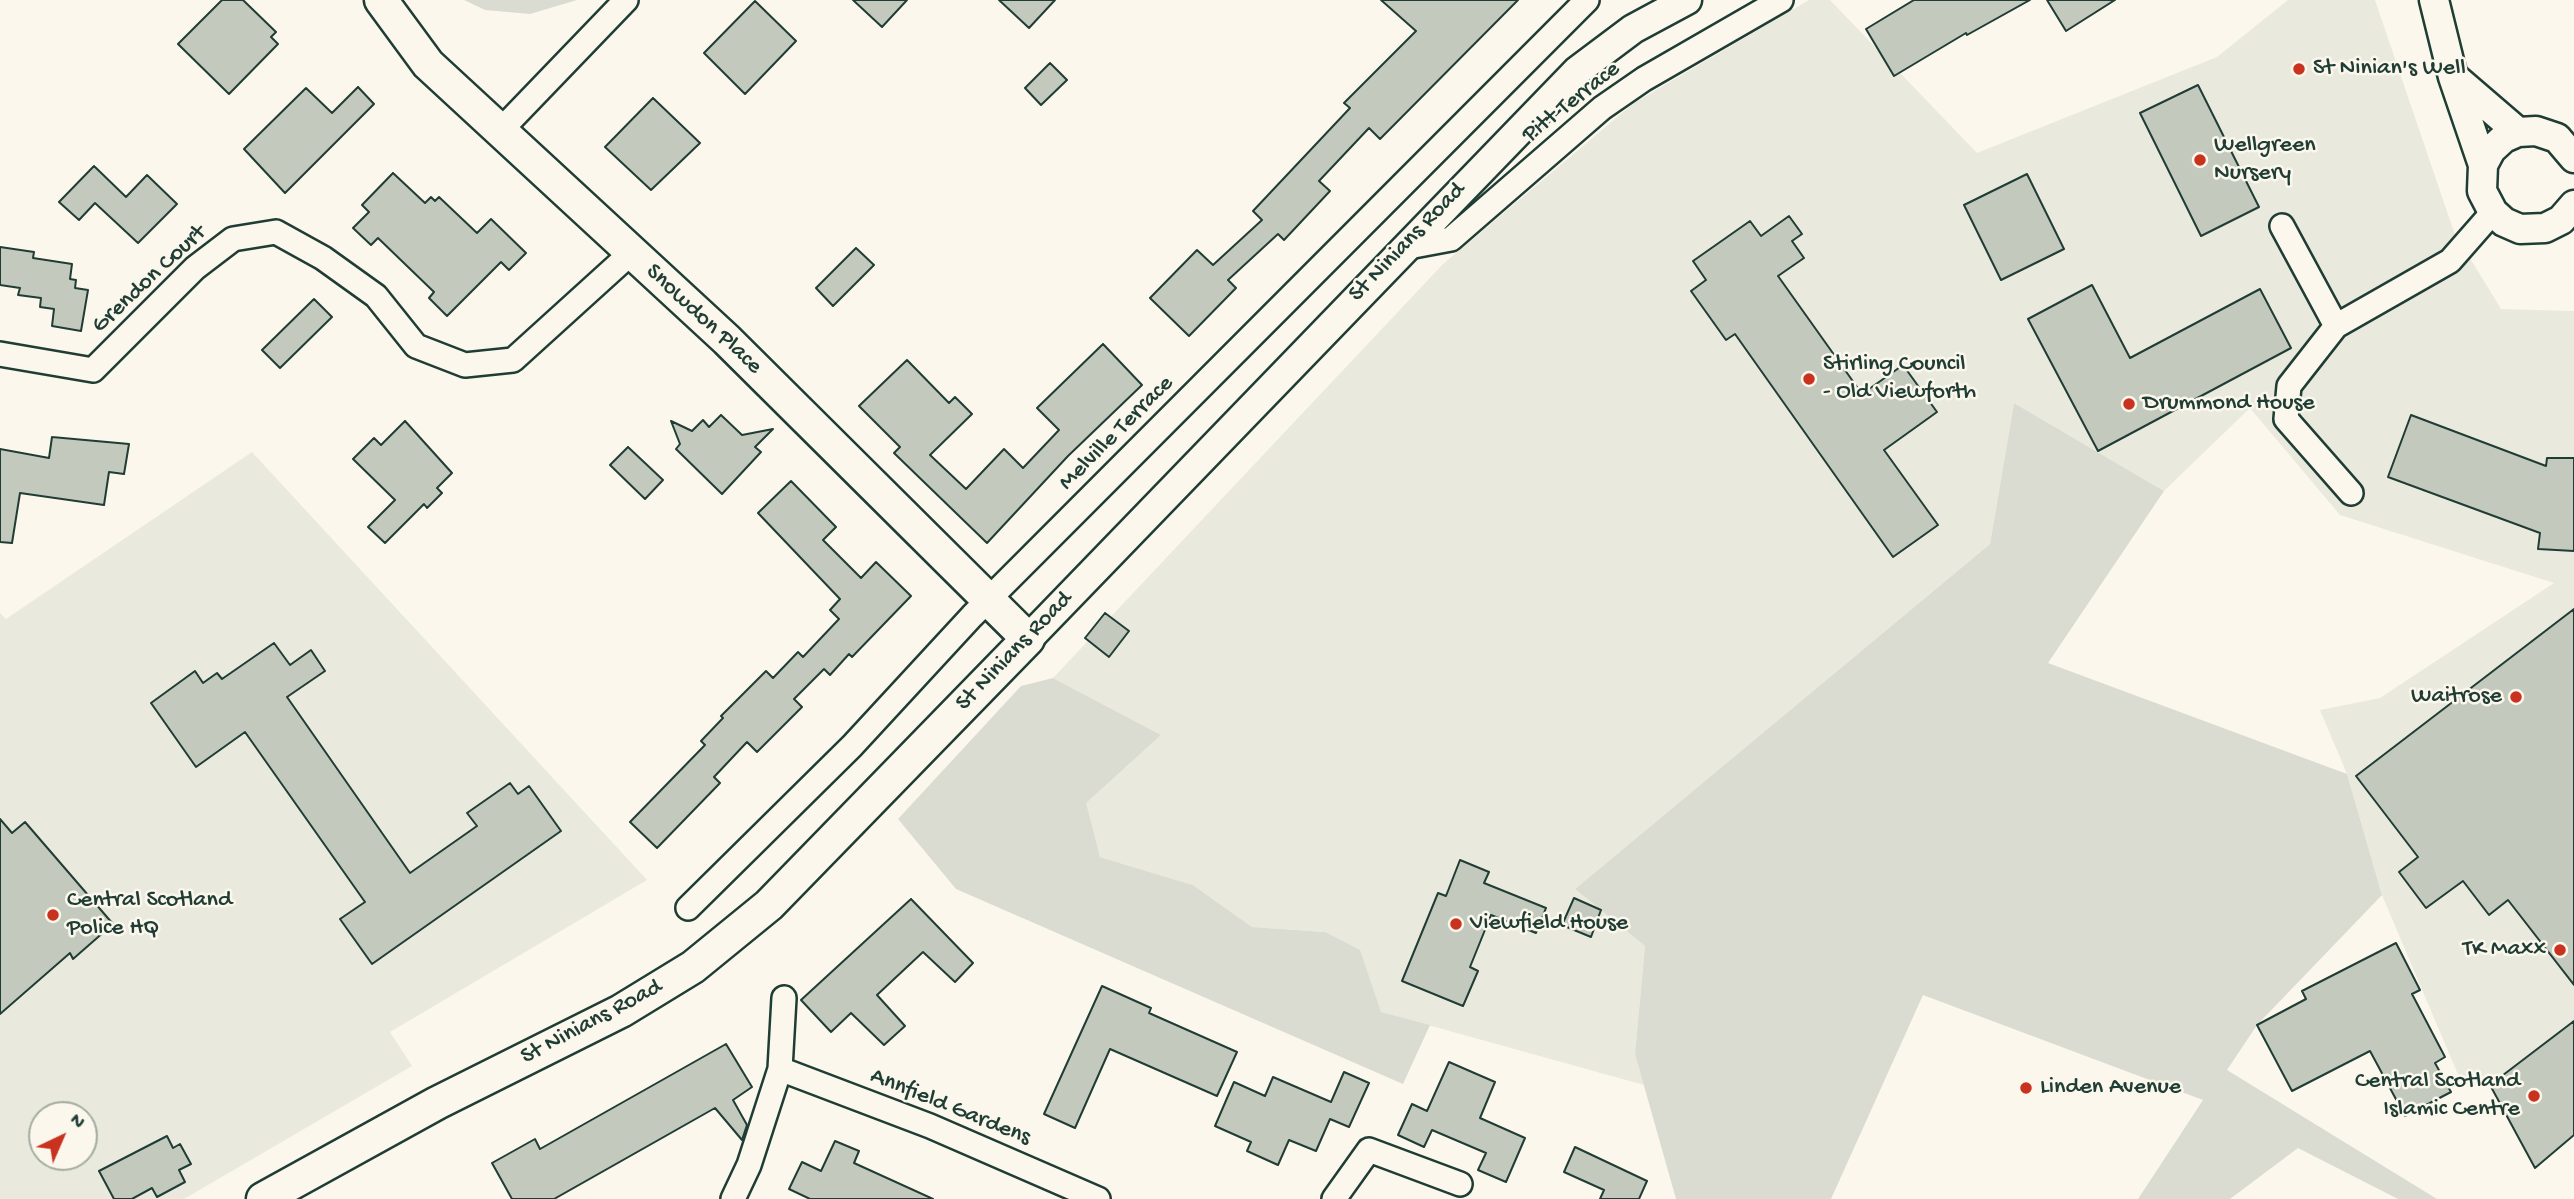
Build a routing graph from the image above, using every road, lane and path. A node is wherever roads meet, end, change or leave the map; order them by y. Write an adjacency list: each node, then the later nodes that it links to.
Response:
1 (380, 0): 8 (main road, Snowdon Place)
2 (626, 0): 8 (street)
3 (1587, 0): 20 (street, Melville Terrace)
4 (1687, 0): 15 (street, St Ninians Road)
5 (1781, 0): 15 (street, Pitt Terrace)
6 (2434, 0): 7 (street)
7 (2453, 77): 9 (street); 11 (street)
8 (500, 131): 16 (main road, Snowdon Place)
9 (2518, 132): 10 (street); 11 (street)
10 (2574, 158)
11 (2483, 165): 12 (street)
12 (2493, 212): 13 (street); 17 (street)
13 (2570, 216)
14 (2282, 226): 17 (street)
15 (1403, 248): 21 (street, St Ninians Road)
16 (631, 253): 18 (street, Grendon Court); 20 (main road, Snowdon Place)
17 (2336, 326): 19 (street)
18 (0, 354)
19 (2351, 493)
20 (989, 601): 21 (main road, Snowdon Place); 22 (street, Melville Terrace)
21 (1028, 639): 26 (main road, St Ninians Road)
22 (688, 908)
23 (784, 998): 24 (street)
24 (780, 1069): 27 (street); 28 (street, Annfield Gardens)
25 (1460, 1184): 29 (street)
26 (263, 1199)
27 (733, 1199)
28 (1098, 1199)
29 (1334, 1199)

